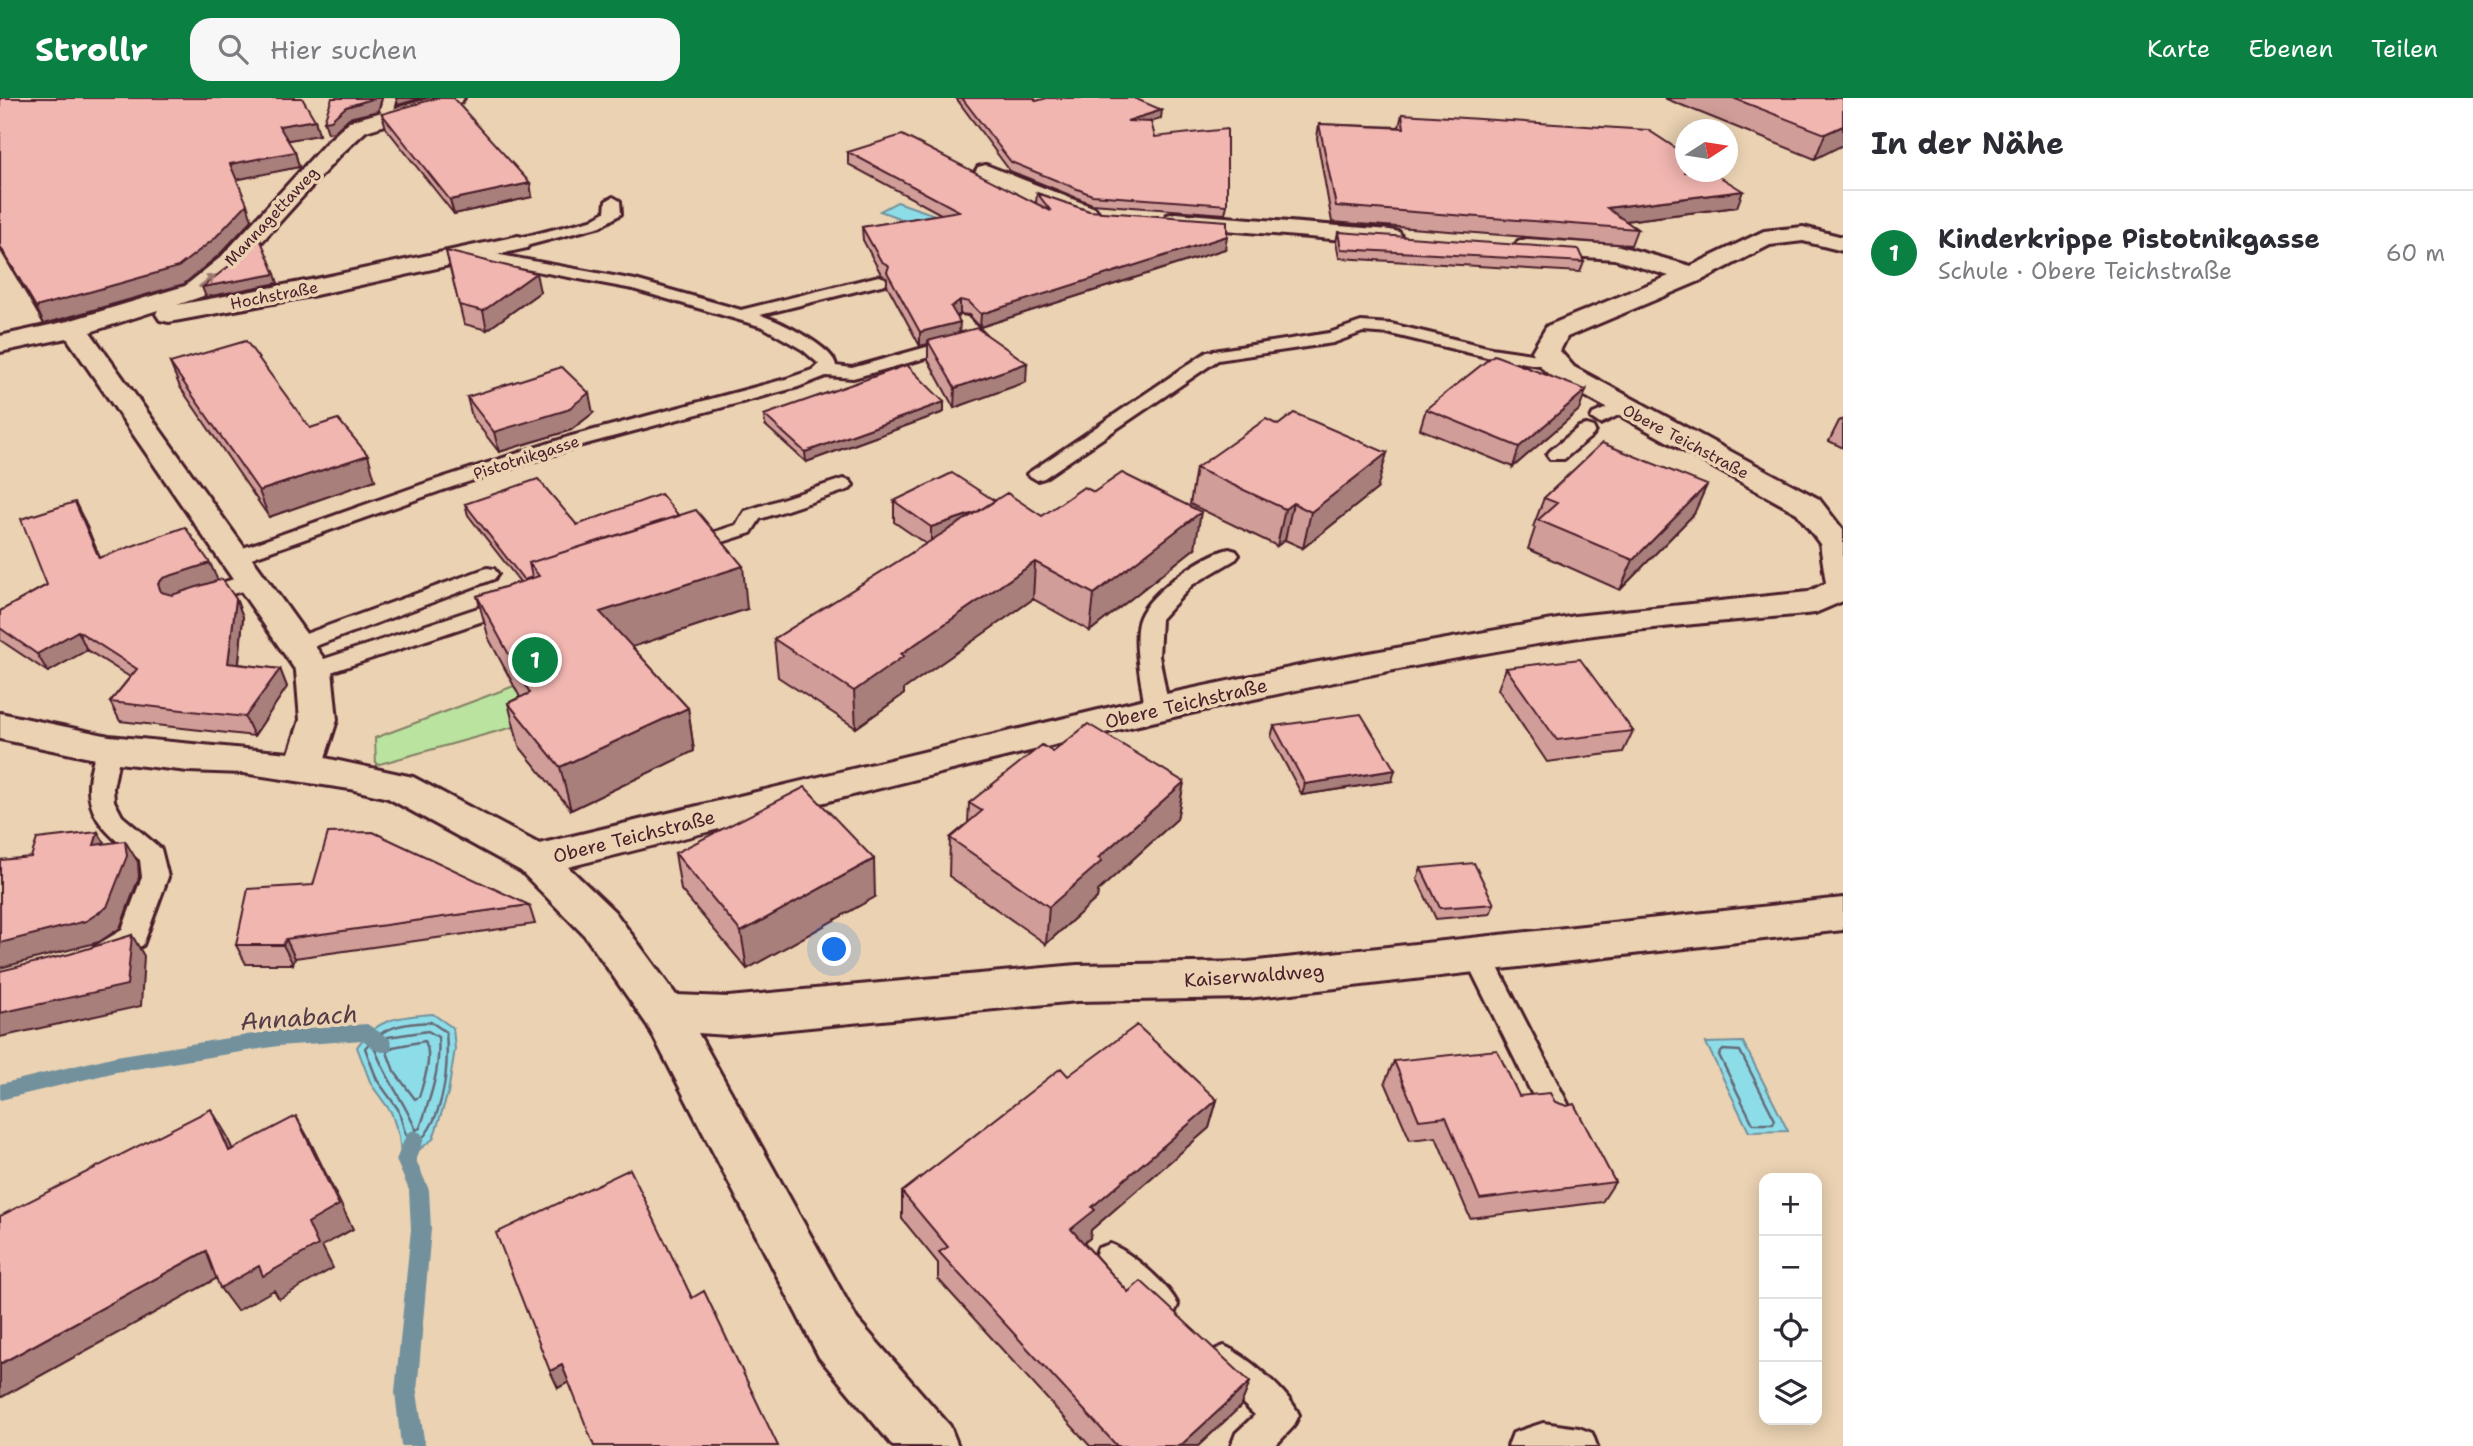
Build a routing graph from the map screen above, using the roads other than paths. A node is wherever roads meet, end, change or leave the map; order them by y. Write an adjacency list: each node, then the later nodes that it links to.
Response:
1 (454, 98): 2 (street, Mannagettaweg)
2 (391, 106): 16 (street, Mannagettaweg, one-way to 2)
3 (986, 172): 5 (street)
4 (613, 201): 8 (lane)
5 (1114, 215)
6 (1153, 218): 7 (street)
7 (1413, 239)
8 (518, 243): 11 (street, Hochstraße)
9 (1843, 244): 12 (street)
10 (1507, 245): 12 (street)
11 (473, 255): 14 (lane, Hochstraße); 16 (street, Hochstraße)
12 (1693, 275): 18 (street)
13 (878, 281): 14 (lane)
14 (740, 315): 19 (lane, Hochstraße)
15 (961, 321): 19 (lane)
16 (74, 328): 17 (street, Mannagettaweg); 27 (street)
17 (0, 344)
18 (1552, 362): 20 (street, Obere Teichstraße); 22 (lane, Obere Teichstraße)
19 (822, 370): 27 (lane, Pistotnikgasse)
20 (1603, 418): 21 (lane); 24 (street, Obere Teichstraße)
21 (1557, 455)
22 (1037, 474)
23 (843, 485): 25 (lane)
24 (1831, 518): 29 (street, Obere Teichstraße)
25 (667, 554)
26 (1228, 555): 33 (lane)
27 (242, 570): 31 (lane, Pistotnikgasse); 32 (street)
28 (487, 574): 32 (lane)
29 (1843, 588): 33 (street, Obere Teichstraße)
30 (538, 596): 32 (lane)
31 (180, 604)
32 (306, 657): 36 (street)
33 (1157, 708): 37 (street, Obere Teichstraße)
34 (0, 726): 35 (street, Obere Teichstraße)
35 (109, 749): 36 (street, Obere Teichstraße); 40 (lane)
36 (302, 767): 37 (street, Obere Teichstraße)
37 (535, 860): 41 (street, Obere Teichstraße)
38 (1843, 914): 39 (street, Kaiserwaldweg)
39 (1477, 954): 41 (street, Kaiserwaldweg); 42 (lane)
40 (83, 960)
41 (664, 1013): 44 (street, Obere Teichstraße)
42 (1556, 1111)
43 (1110, 1259): 45 (lane)
44 (930, 1446)
45 (1249, 1446)
46 (1526, 1446): 47 (lane)
47 (1579, 1446)

